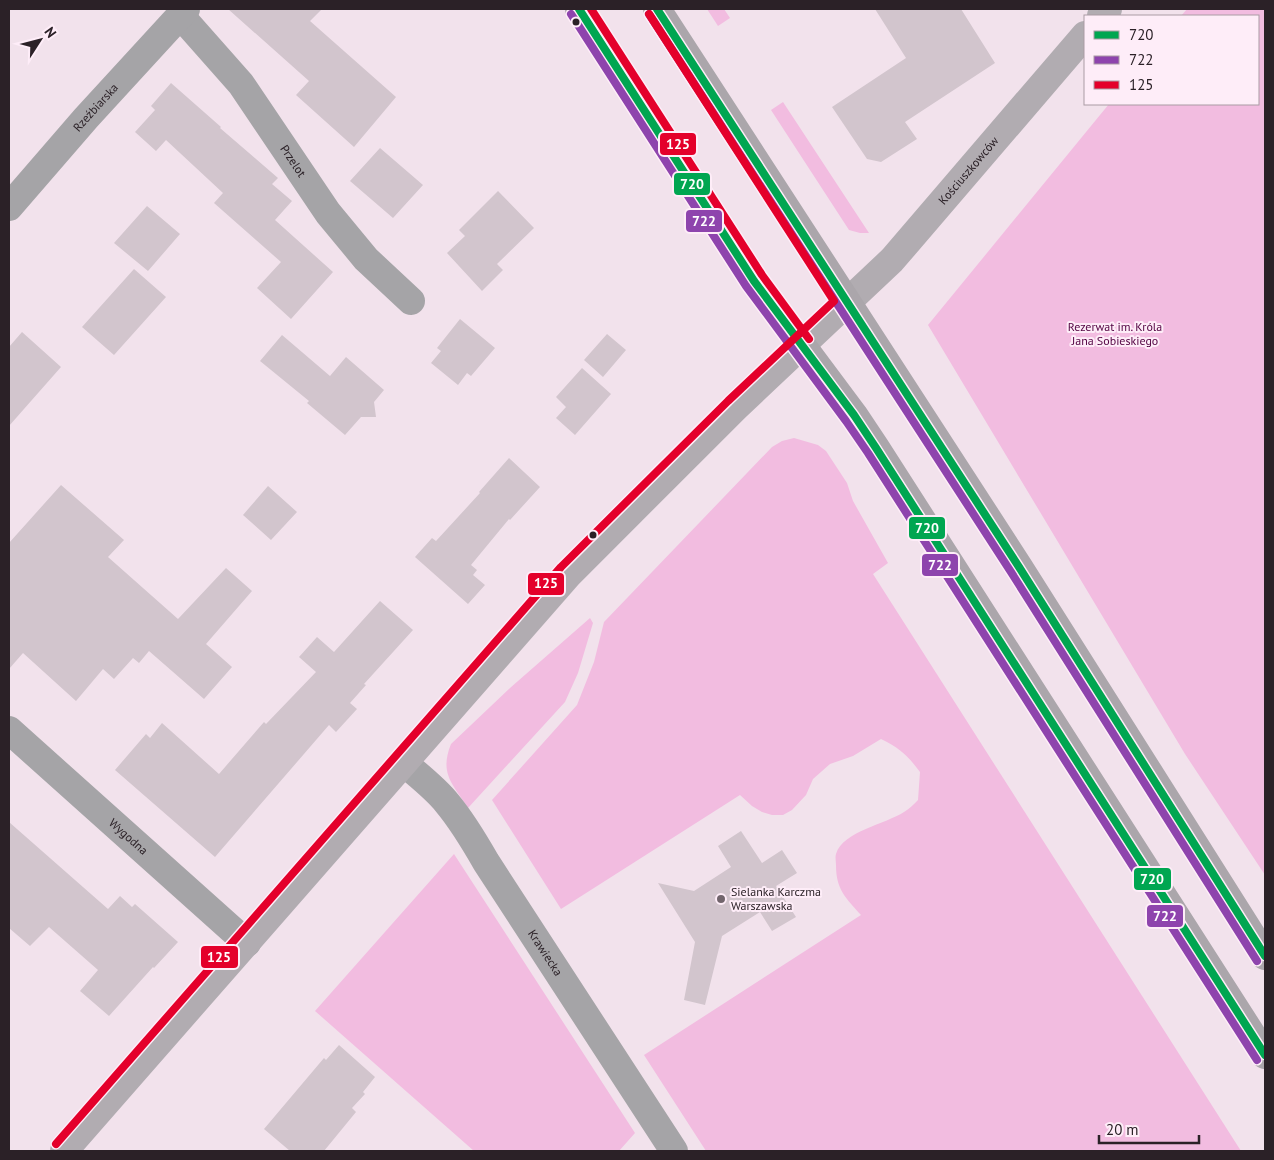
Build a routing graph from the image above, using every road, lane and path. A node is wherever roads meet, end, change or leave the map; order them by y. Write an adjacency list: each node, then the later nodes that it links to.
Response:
1 (579, 9): 8 (main road)
2 (657, 9): 7 (main road)
3 (183, 12): 5 (street, Rzeźbiarska); 6 (street, Przelot)
4 (1084, 36): 7 (street, Kościuszkowców)
5 (9, 206)
6 (411, 301)
7 (847, 303): 8 (street, Kościuszkowców); 12 (main road)
8 (801, 345): 10 (street, Kościuszkowców); 13 (main road)
9 (9, 730): 11 (street, Wygodna)
10 (404, 763): 11 (street, Kościuszkowców); 15 (street, Krawiecka)
11 (247, 943): 14 (street, Kościuszkowców)
12 (1265, 956)
13 (1265, 1055)
14 (64, 1151)
15 (674, 1151)

